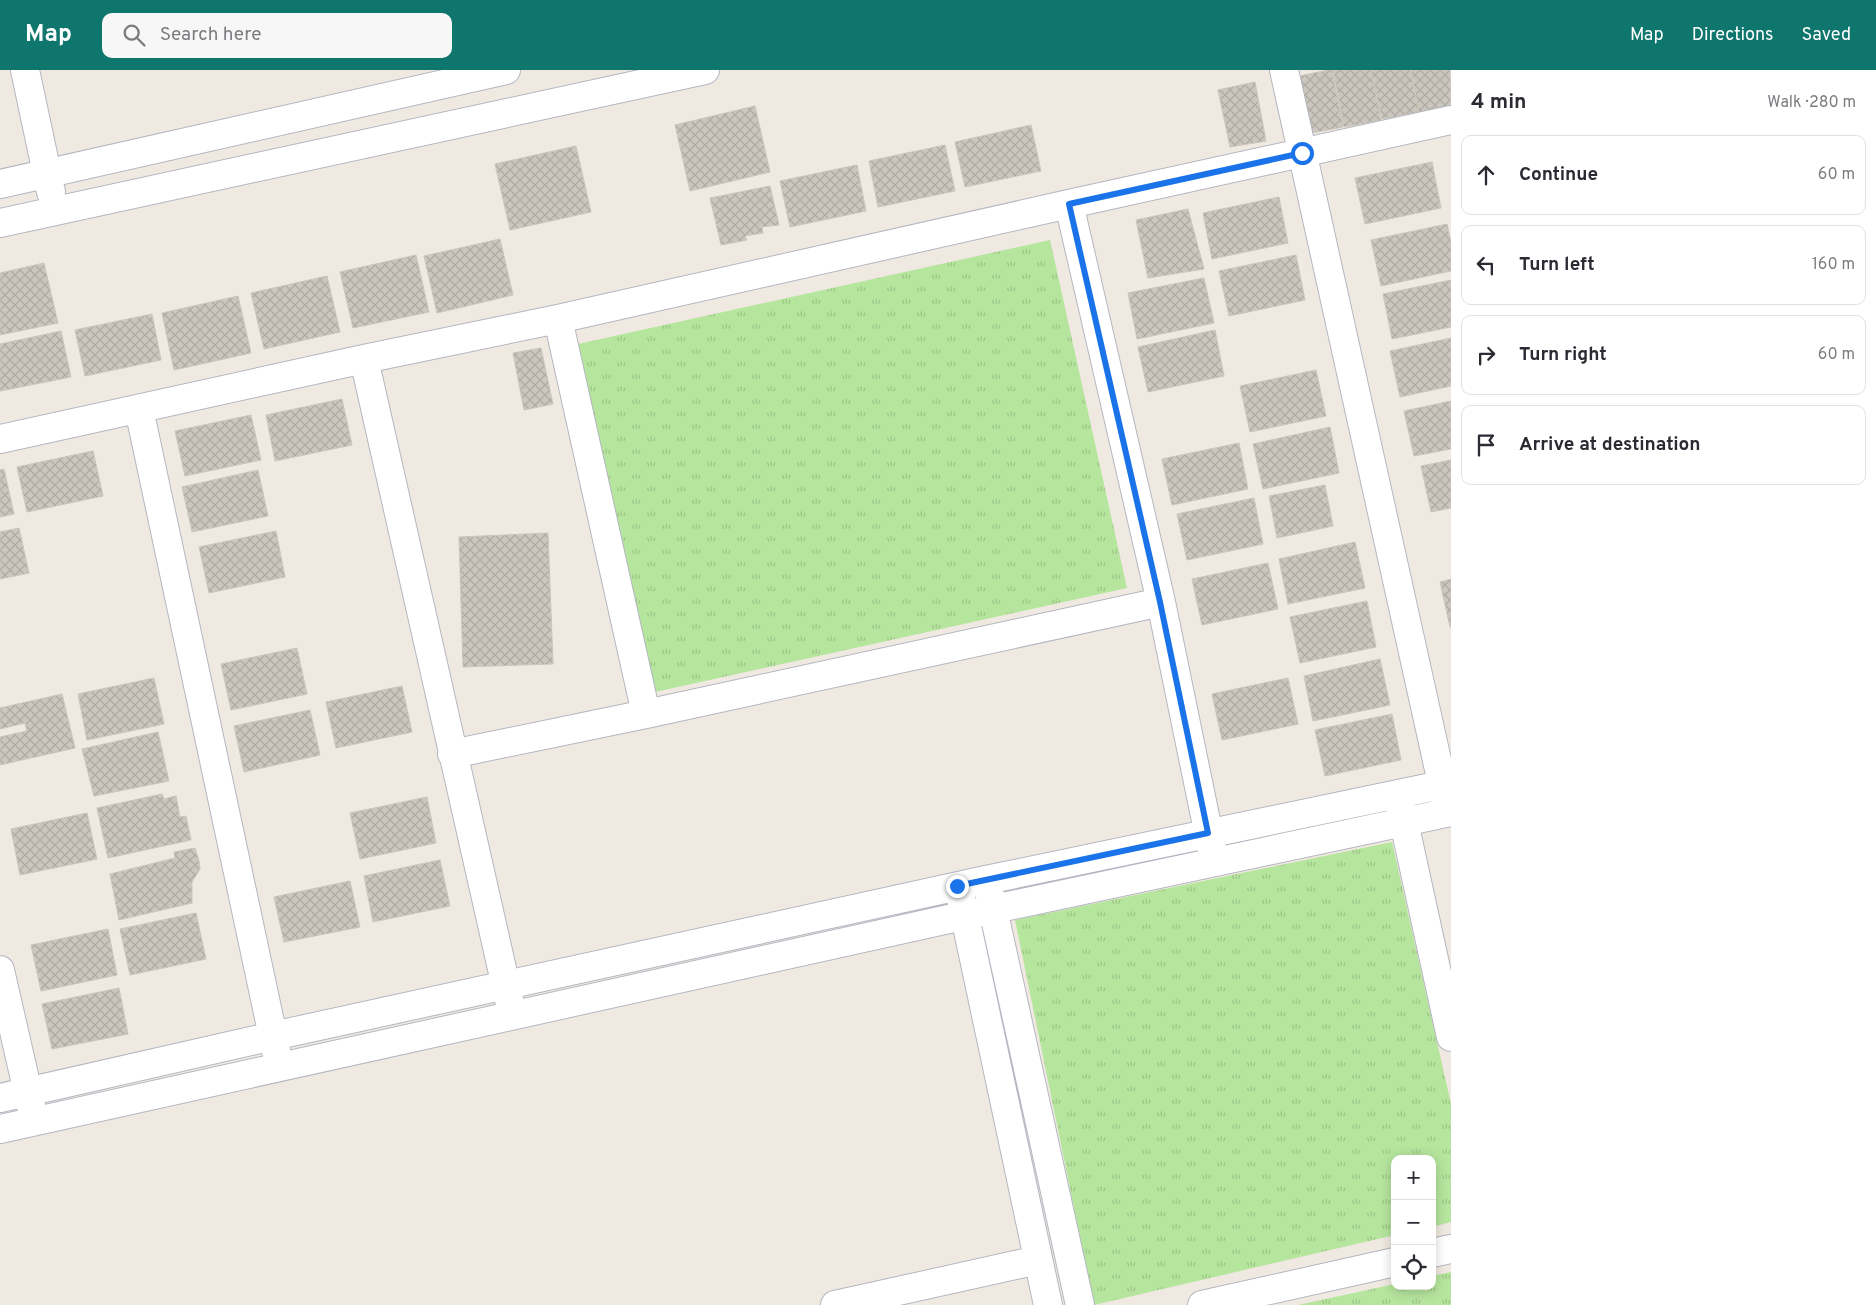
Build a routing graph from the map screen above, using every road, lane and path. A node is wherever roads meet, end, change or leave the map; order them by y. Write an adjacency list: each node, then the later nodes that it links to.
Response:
1 (25, 70): 9 (street)
2 (506, 70): 5 (street)
3 (705, 70): 7 (street)
4 (1284, 70): 8 (street)
5 (426, 79): 7 (street); 9 (street)
6 (1451, 120): 8 (street)
7 (439, 128): 12 (street)
8 (1302, 153): 11 (street); 21 (street)
9 (47, 174): 10 (street); 12 (street)
10 (0, 184)
11 (1069, 204): 14 (street); 18 (street)
12 (56, 211): 13 (street)
13 (0, 222)
14 (558, 319): 15 (street); 19 (street)
15 (364, 359): 16 (street); 20 (street)
16 (139, 409): 17 (street); 34 (street)
17 (0, 439)
18 (1160, 602): 19 (street); 25 (street)
19 (646, 714): 20 (street)
20 (452, 754): 32 (street)
21 (1447, 784): 22 (street); 23 (street)
22 (1397, 793): 24 (street); 25 (street)
23 (1450, 812): 24 (street)
24 (1404, 821): 26 (street); 35 (street)
25 (1208, 833): 26 (street); 27 (street)
26 (1214, 862): 29 (street)
27 (986, 880): 28 (street); 29 (street)
28 (957, 886): 30 (street); 32 (street)
29 (994, 909): 30 (street); 47 (street)
30 (965, 916): 33 (street); 43 (street)
31 (0, 970): 37 (street)
32 (506, 987): 33 (street); 34 (street)
33 (512, 1015): 36 (street)
34 (273, 1036): 36 (street); 37 (street)
35 (1451, 1037)
36 (280, 1067): 39 (street)
37 (27, 1092): 38 (street); 39 (street)
38 (0, 1098)
39 (35, 1121): 40 (street)
40 (0, 1129)
41 (1451, 1249): 42 (street)
42 (1436, 1252)
43 (1038, 1260): 45 (street); 46 (street)
44 (1391, 1263): 48 (street)
45 (835, 1305)
46 (1048, 1305)
47 (1080, 1305)
48 (1202, 1305)

